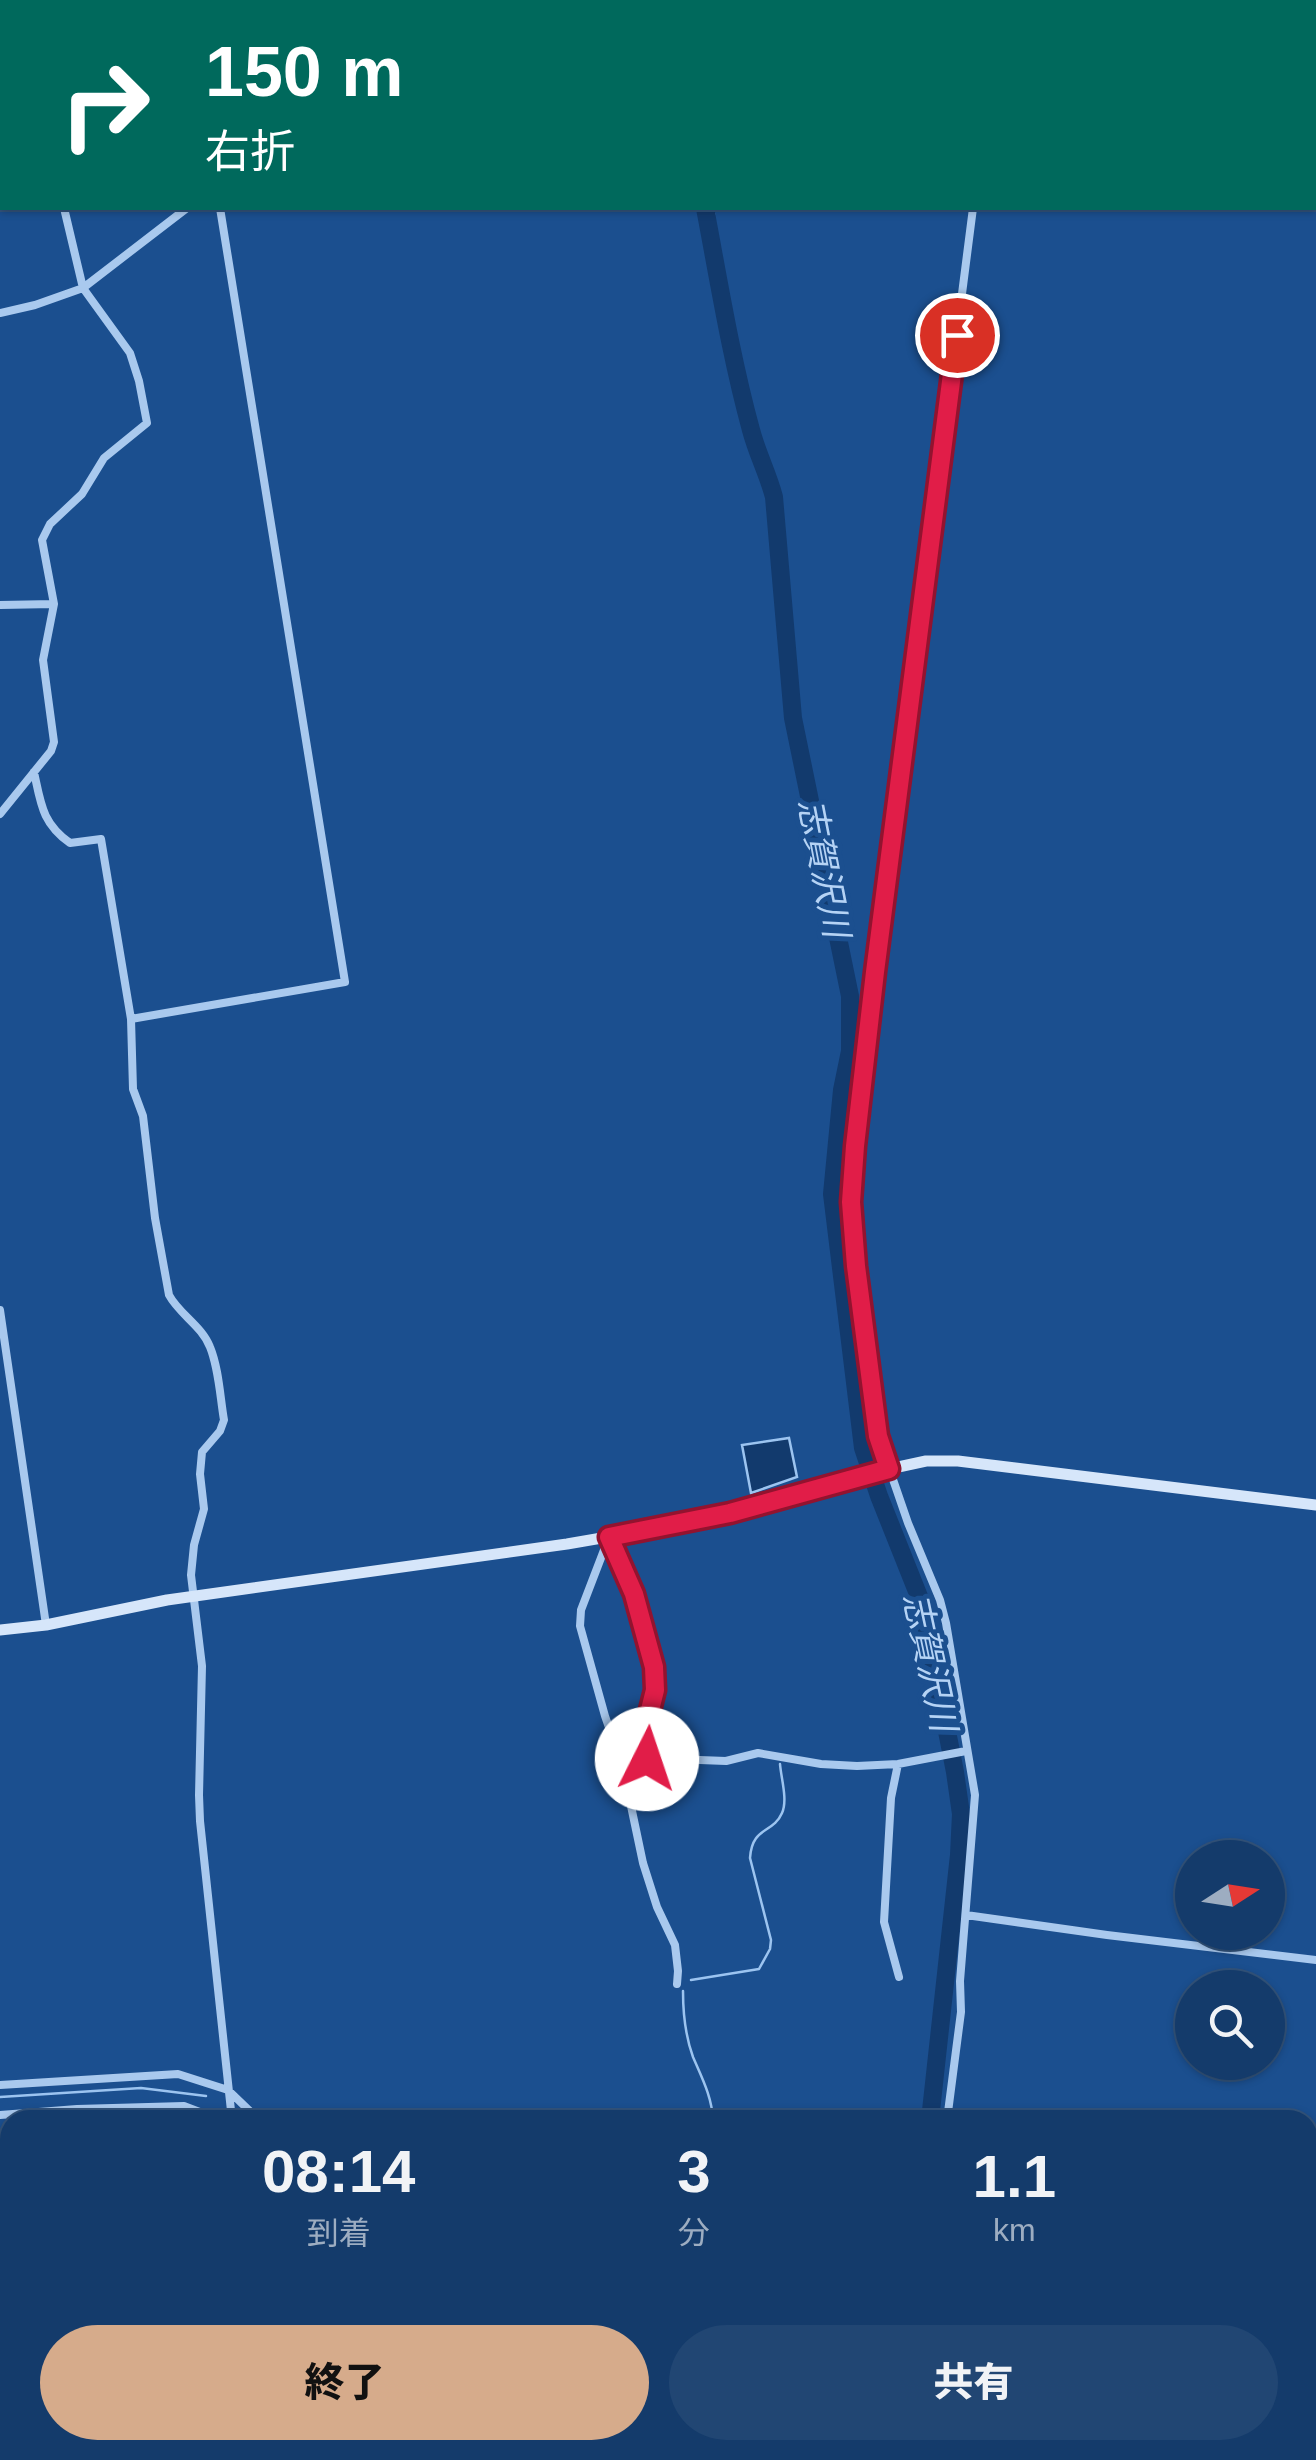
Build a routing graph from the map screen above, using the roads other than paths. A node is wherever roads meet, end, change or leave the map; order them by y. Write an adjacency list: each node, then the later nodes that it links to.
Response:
1 (64, 210): 5 (street)
2 (184, 210): 5 (street)
3 (220, 210): 11 (street)
4 (973, 210): 13 (street)
5 (83, 288): 6 (street); 7 (street)
6 (0, 314)
7 (54, 604): 8 (street); 9 (street)
8 (0, 605)
9 (34, 772): 10 (street); 11 (street)
10 (0, 814)
11 (131, 1019): 16 (street)
12 (0, 1310): 17 (street)
13 (887, 1470): 14 (street); 15 (street); 19 (street)
14 (1316, 1506)
15 (609, 1537): 16 (street); 20 (street); 21 (street)
16 (192, 1596): 17 (street); 28 (street)
17 (46, 1624): 18 (street)
18 (0, 1630)
19 (966, 1751): 22 (street); 23 (street)
20 (620, 1757): 21 (street); 26 (street)
21 (647, 1759): 22 (street)
22 (898, 1764): 25 (street)
23 (966, 1915): 24 (street); 34 (street)
24 (1316, 1960)
25 (898, 1977)
26 (677, 1984)
27 (0, 2085): 28 (street)
28 (228, 2090): 32 (street); 33 (street)
29 (79, 2109): 30 (street); 31 (street)
30 (66, 2110)
31 (194, 2110)
32 (231, 2110)
33 (249, 2110)
34 (949, 2110)

